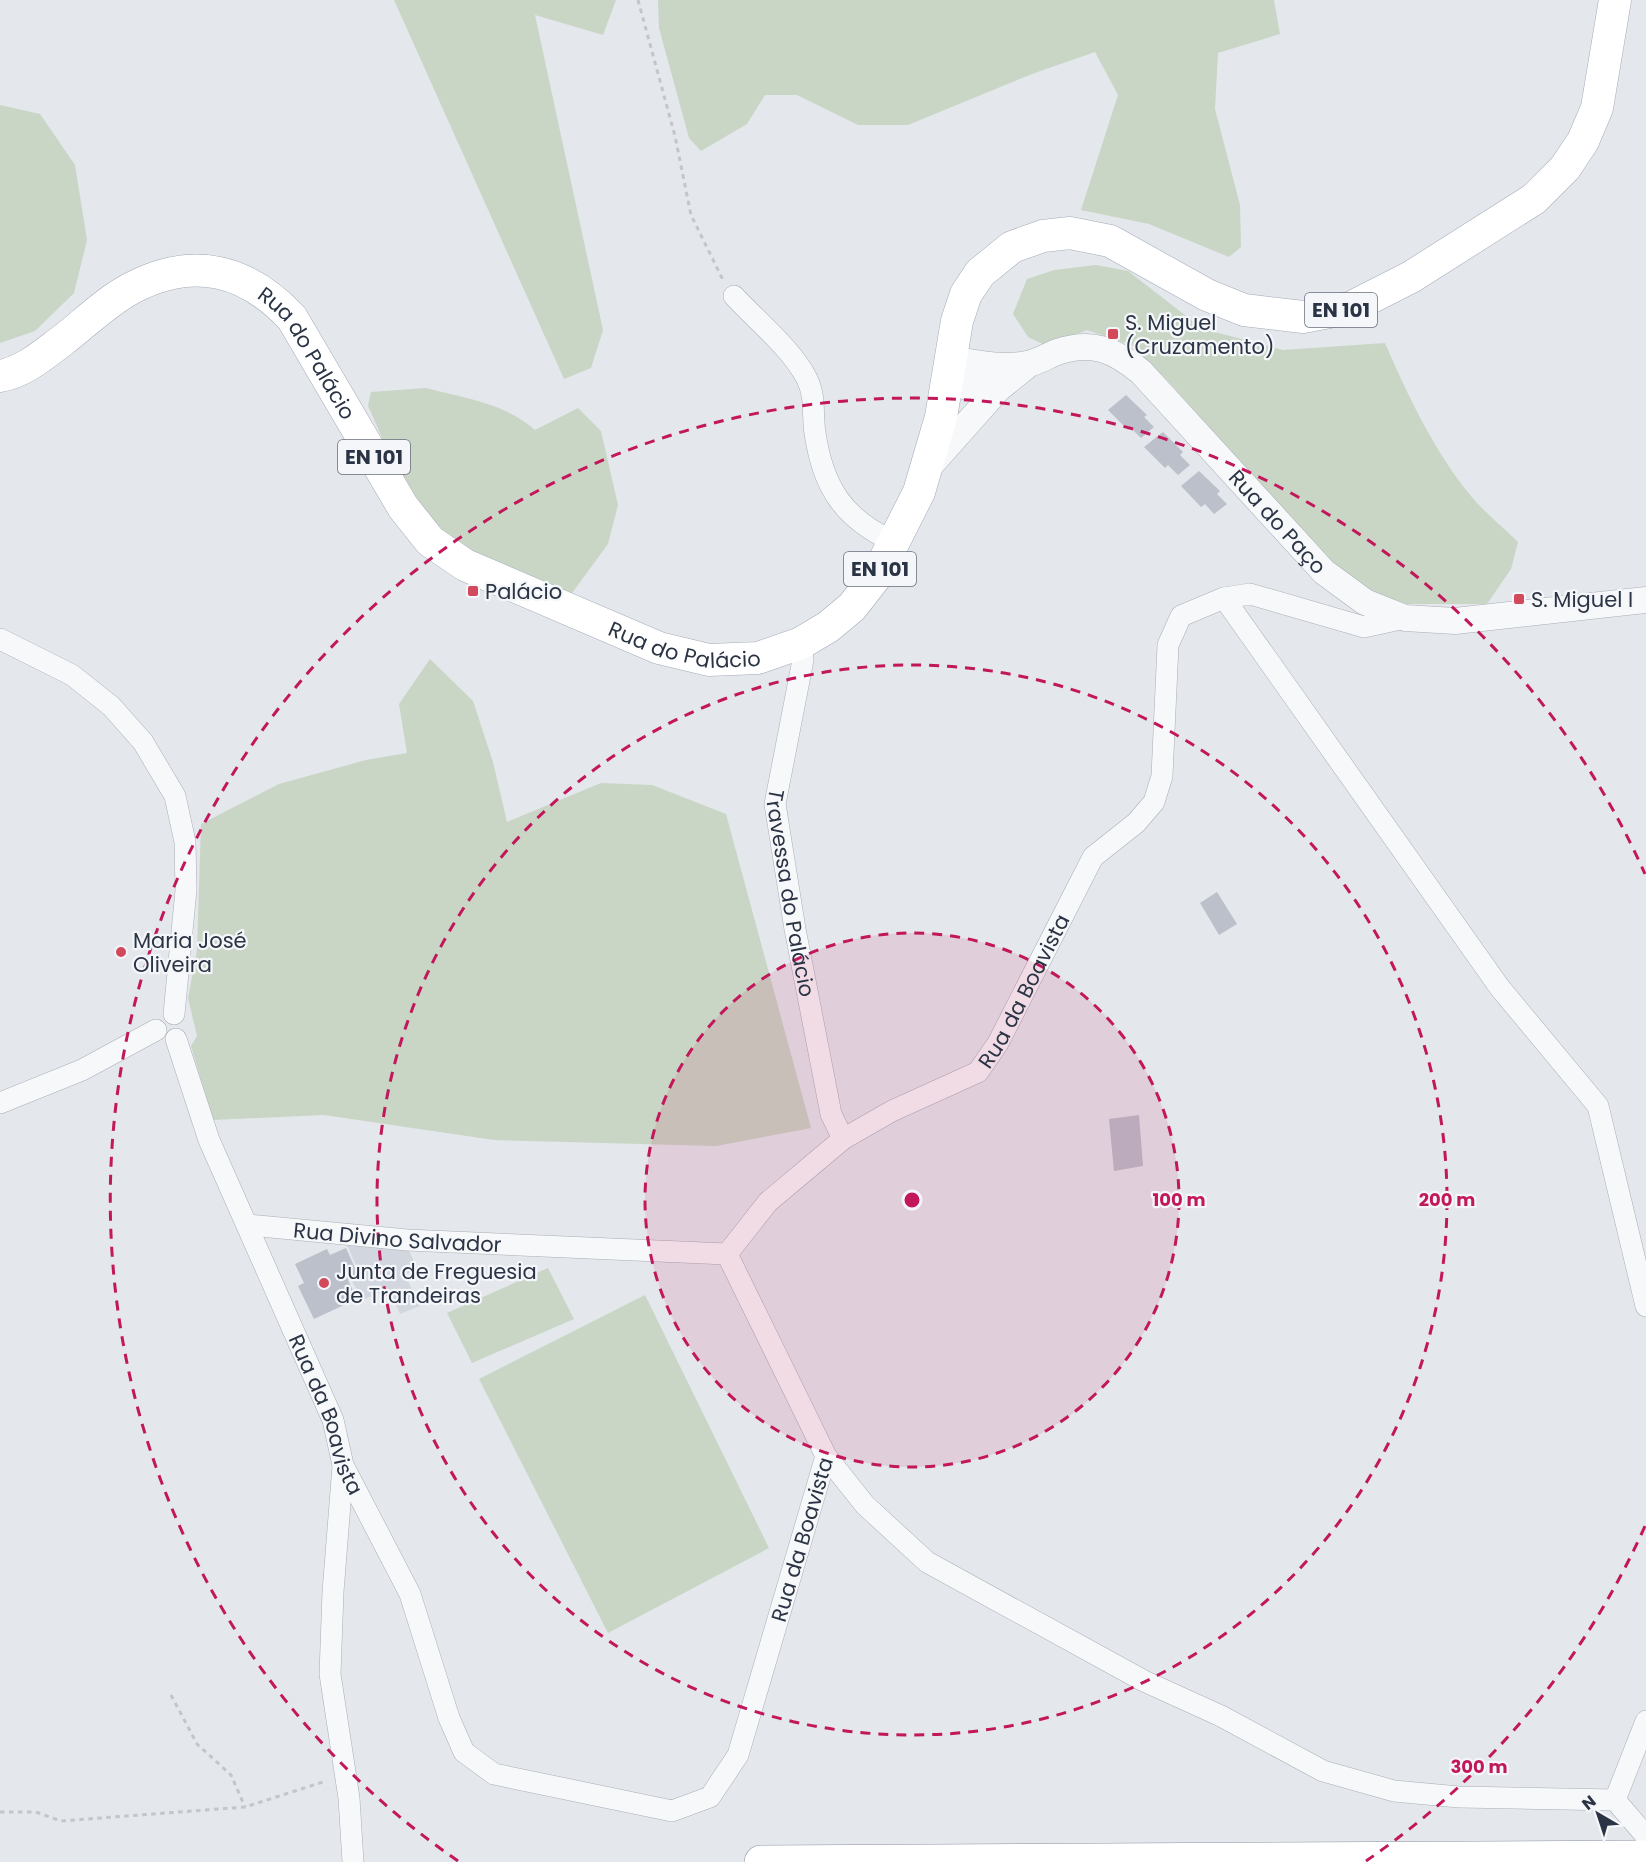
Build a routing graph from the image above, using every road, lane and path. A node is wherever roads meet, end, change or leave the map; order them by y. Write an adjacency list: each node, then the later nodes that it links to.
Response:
1 (638, 0): 3 (path)
2 (1615, 0): 5 (main road, EN 101)
3 (734, 296): 9 (street)
4 (1029, 364): 5 (street, Rua do Paço); 7 (street); 12 (street, Rua do Paço)
5 (949, 370): 7 (street); 8 (main road, EN 101)
6 (0, 376): 14 (main road, Rua do Palácio / EN 101)
7 (998, 389): 8 (street)
8 (926, 470): 9 (main road, EN 101)
9 (894, 542): 14 (main road, EN 101)
10 (1224, 598): 12 (street, Rua da Boavista); 19 (street, Rua da Boavista); 22 (street)
11 (1646, 600): 12 (street, Rua do Paço)
12 (1406, 618)
13 (0, 639): 15 (street)
14 (801, 643): 19 (street, Travessa do Palácio)
15 (174, 1014): 16 (street); 17 (street)
16 (156, 1030): 17 (street); 18 (street)
17 (176, 1040): 20 (street, Rua da Boavista)
18 (1, 1104)
19 (843, 1139): 21 (street, Rua da Boavista)
20 (248, 1225): 21 (street, Rua Divino Salvador); 24 (street, Rua da Boavista)
21 (727, 1254): 23 (street, Rua da Boavista)
22 (1646, 1306)
23 (826, 1456): 24 (street, Rua da Boavista); 28 (street)
24 (343, 1465): 27 (street)
25 (171, 1695): 29 (path)
26 (1646, 1721): 28 (street)
27 (345, 1774): 29 (path); 33 (street)
28 (1615, 1800): 31 (street)
29 (245, 1807): 30 (path)
30 (0, 1812)
31 (1646, 1836)
32 (1646, 1857): 34 (highway)
33 (352, 1862)
34 (761, 1862)

